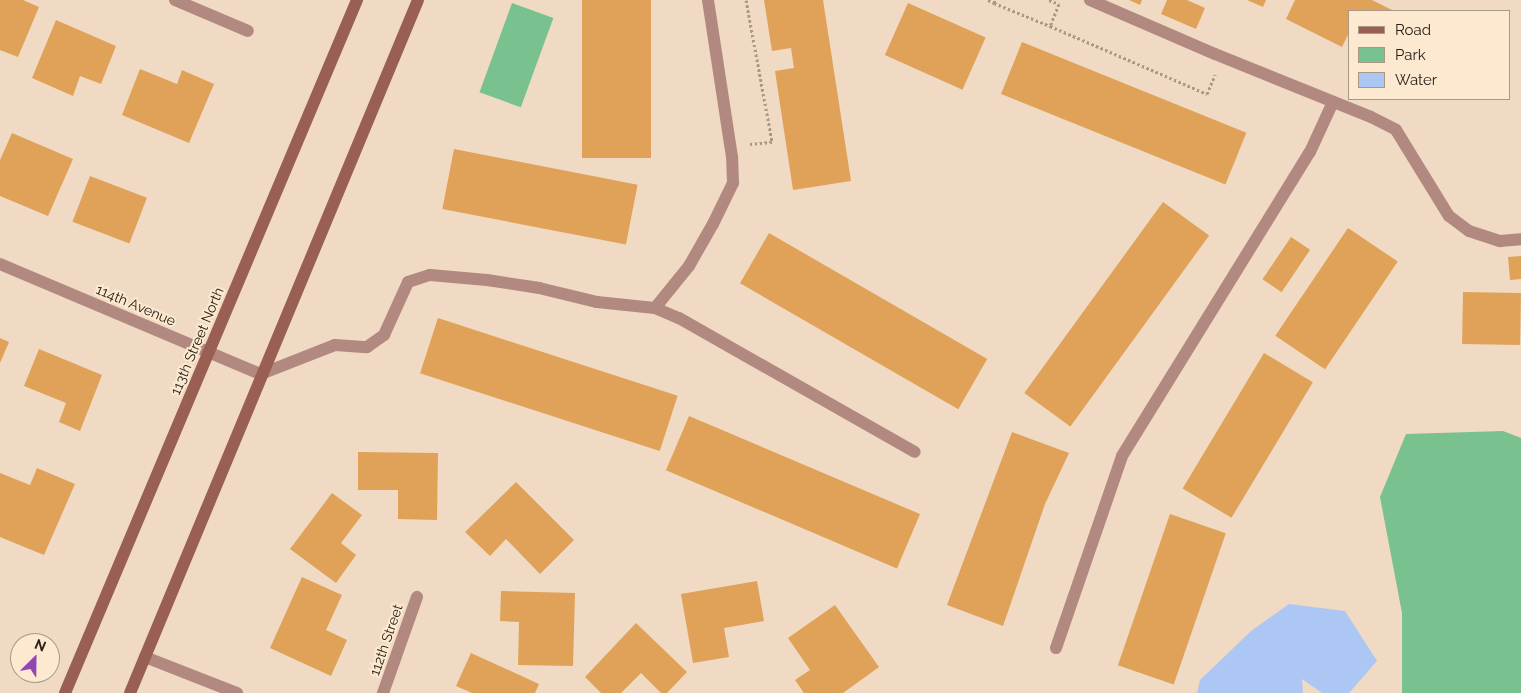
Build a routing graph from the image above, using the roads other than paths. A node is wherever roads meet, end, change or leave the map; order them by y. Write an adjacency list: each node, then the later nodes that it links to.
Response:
1 (175, 0): 6 (street)
2 (357, 0): 11 (main road, 113th Street North)
3 (418, 0): 12 (main road)
4 (708, 0): 10 (street)
5 (1090, 0): 7 (street)
6 (248, 32)
7 (1333, 102): 8 (street); 15 (street)
8 (1521, 239)
9 (0, 264): 11 (street, 114th Avenue)
10 (655, 308): 12 (street); 13 (street)
11 (209, 352): 12 (street, 114th Avenue); 17 (main road, 113th Street North)
12 (261, 374): 16 (main road)
13 (916, 452)
14 (417, 597): 20 (street, 112th Street)
15 (1056, 648)
16 (145, 657): 18 (main road); 19 (street)
17 (65, 693)
18 (130, 693)
19 (237, 693)
20 (383, 693)

